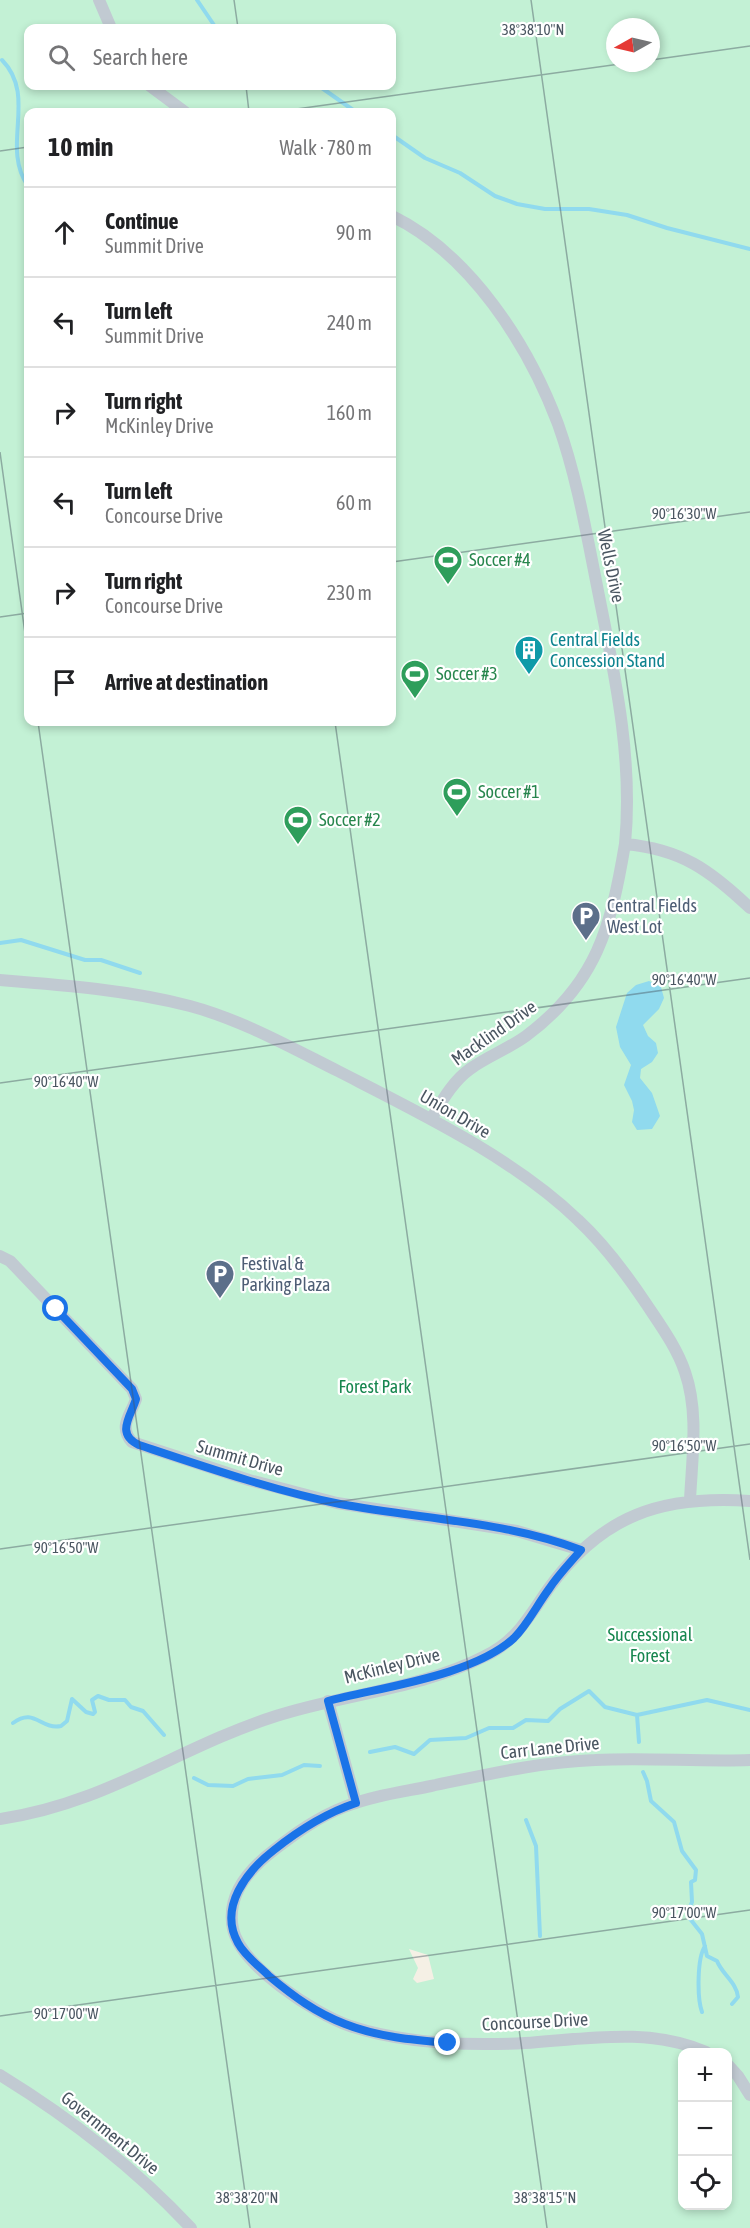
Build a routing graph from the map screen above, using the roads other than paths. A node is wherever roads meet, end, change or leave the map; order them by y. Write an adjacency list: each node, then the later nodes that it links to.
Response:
1 (99, 0): 2 (street)
2 (109, 24)
3 (155, 90): 4 (street)
4 (180, 108)
5 (396, 218): 6 (street, Wells Drive)
6 (625, 844): 7 (street); 9 (street, Macklind Drive)
7 (750, 909)
8 (0, 980): 9 (street, Union Drive)
9 (431, 1119): 11 (street, Union Drive)
10 (0, 1256): 13 (street, Summit Drive)
11 (690, 1500): 12 (street, McKinley Drive); 13 (street, McKinley Drive)
12 (750, 1501)
13 (581, 1550): 14 (street, McKinley Drive)
14 (328, 1701): 16 (street); 17 (street, McKinley Drive)
15 (750, 1760): 16 (street, Carr Lane Drive)
16 (356, 1803): 18 (street, Concourse Drive)
17 (0, 1819)
18 (693, 2048)
19 (732, 2069): 21 (street)
20 (0, 2075): 22 (street, Government Drive)
21 (750, 2095)
22 (191, 2228)

